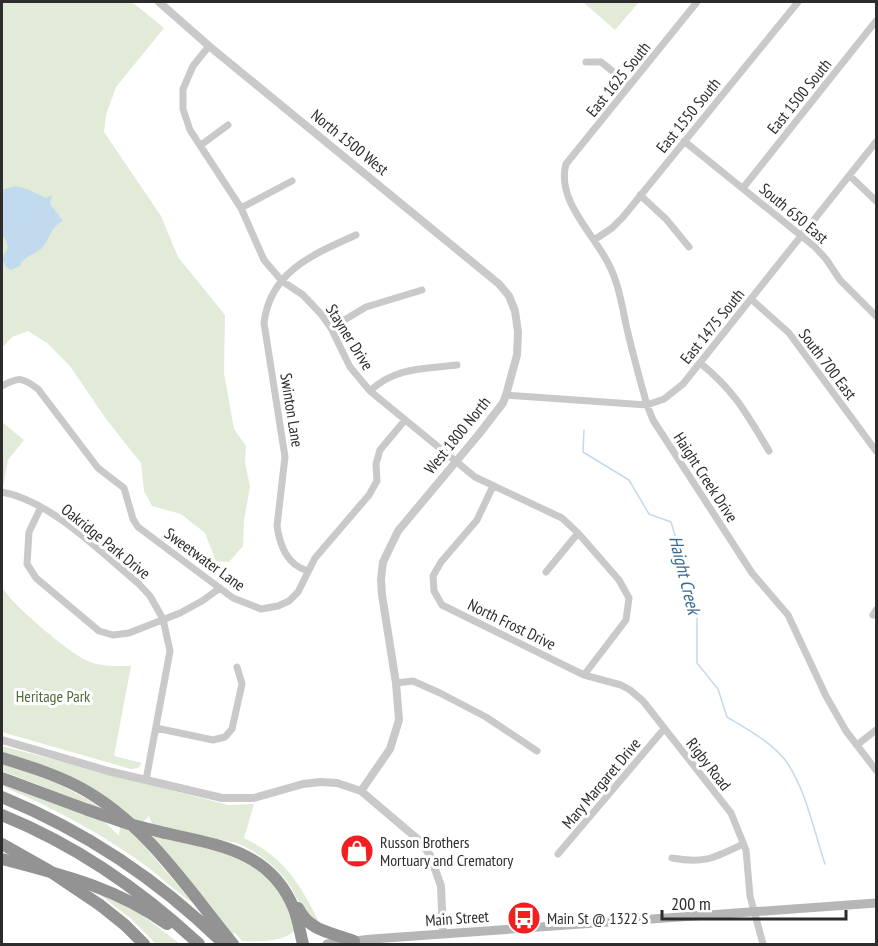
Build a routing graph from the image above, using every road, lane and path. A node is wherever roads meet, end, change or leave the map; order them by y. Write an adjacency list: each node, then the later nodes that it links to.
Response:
1 (698, 2): 7 (street, East 1625 South)
2 (798, 2): 9 (street, East 1550 South)
3 (165, 3): 5 (street, North 1500 West)
4 (876, 21): 15 (street, East 1500 South)
5 (209, 46): 11 (street, Stayner Drive); 26 (street, North 1500 West)
6 (586, 62): 7 (street)
7 (630, 85): 12 (street, East 1625 South)
8 (228, 124): 11 (street)
9 (684, 141): 15 (street, South 650 East); 16 (street, East 1550 South)
10 (876, 142): 13 (street, East 1475 South)
11 (201, 145): 18 (street, Stayner Drive)
12 (563, 175): 21 (street, Haight Creek Drive)
13 (850, 176): 17 (street); 20 (street, East 1475 South)
14 (292, 181): 18 (street)
15 (743, 188): 20 (street, South 650 East)
16 (640, 195): 21 (street, East 1550 South); 22 (street)
17 (876, 201)
18 (241, 207): 23 (street, Stayner Drive)
19 (356, 235): 23 (street, Swinton Lane)
20 (802, 235): 25 (street, East 1475 South); 27 (street, South 650 East)
21 (594, 240): 34 (street, Haight Creek Drive)
22 (689, 247)
23 (282, 281): 28 (street, Stayner Drive); 43 (street, Swinton Lane)
24 (422, 290): 28 (street)
25 (751, 299): 29 (street, East 1475 South); 37 (street, South 700 East)
26 (515, 311): 33 (street, West 1800 North)
27 (876, 316)
28 (331, 328): 32 (street, Stayner Drive)
29 (700, 363): 34 (street, East 1475 South); 36 (street)
30 (457, 365): 32 (street)
31 (2, 386): 45 (street, Sweetwater Lane)
32 (370, 391): 35 (street, Stayner Drive)
33 (506, 395): 34 (street, East 1475 South); 38 (street, West 1800 North)
34 (646, 405): 54 (street, Haight Creek Drive)
35 (405, 420): 38 (street, Stayner Drive); 43 (street, Sweetwater Lane)
36 (769, 450)
37 (876, 451)
38 (456, 461): 39 (street, Stayner Drive); 49 (street, West 1800 North)
39 (493, 486): 42 (street, Stayner Drive); 48 (street, North Frost Drive)
40 (2, 492): 41 (street, Oakridge Park Drive)
41 (41, 507): 46 (street, Oakridge Park Drive); 46 (street)
42 (578, 533): 44 (street); 48 (street, Stayner Drive)
43 (308, 572): 45 (street, Sweetwater Lane)
44 (546, 572)
45 (220, 588): 46 (street)
46 (163, 619): 50 (street, Oakridge Park Drive)
47 (237, 667): 50 (street)
48 (584, 675): 51 (street, Rigby Road)
49 (396, 683): 55 (street); 60 (street, West 1800 North)
50 (156, 728): 59 (street, Oakridge Park Drive)
51 (664, 729): 64 (street, Rigby Road); 65 (street, Mary Margaret Drive)
52 (876, 730): 54 (street)
53 (2, 740): 59 (street)
54 (857, 745): 57 (street, Haight Creek Drive)
55 (537, 751)
56 (2, 758): 78 (highway)
57 (876, 770)
58 (2, 778): 68 (highway, bridge)
59 (146, 780): 60 (street)
60 (361, 791): 71 (street)
61 (2, 797): 77 (highway)
62 (2, 815): 76 (highway)
63 (2, 844): 74 (highway, bridge)
64 (743, 844): 66 (street); 70 (street, Rigby Road)
65 (558, 854)
66 (672, 858)
67 (2, 859): 75 (highway)
68 (288, 897): 72 (highway); 79 (highway)
69 (876, 903): 70 (main road, Main Street)
70 (753, 913): 71 (main road, Main Street); 81 (street, Rigby Road)
71 (443, 934): 73 (main road, Main Street)
72 (354, 941): 73 (main road, Main Street); 80 (main road, Main Street)
73 (372, 942)
74 (142, 943)
75 (192, 945)
76 (199, 945)
77 (224, 945)
78 (232, 945)
79 (303, 945)
80 (327, 945)
81 (763, 945)

